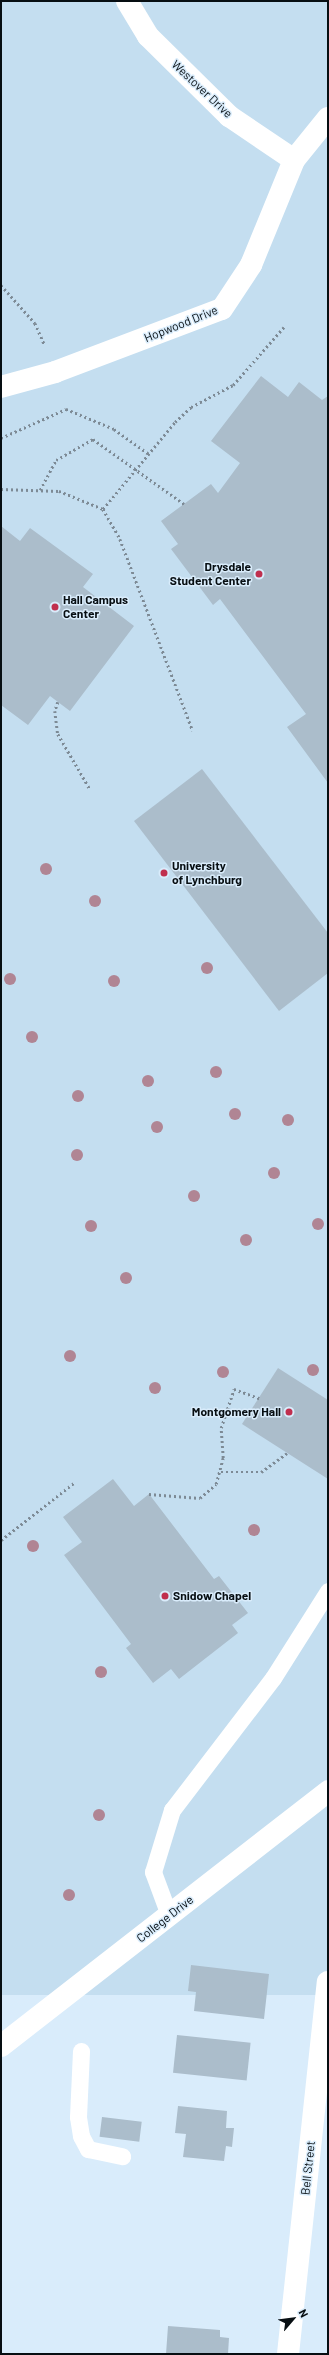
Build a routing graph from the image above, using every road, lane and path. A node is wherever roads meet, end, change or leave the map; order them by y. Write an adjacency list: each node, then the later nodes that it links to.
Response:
1 (127, 1): 3 (street, Westover Drive)
2 (328, 118): 3 (street, Hopwood Drive)
3 (294, 160): 7 (street, Hopwood Drive)
4 (1, 285): 6 (path)
5 (284, 327): 9 (path)
6 (47, 350)
7 (1, 387)
8 (1, 438): 9 (path)
9 (149, 454): 10 (path)
10 (136, 469): 12 (path); 13 (path); 14 (path)
11 (1, 488): 12 (path)
12 (40, 490): 14 (path)
13 (184, 504)
14 (103, 508): 16 (path)
15 (58, 702): 17 (path)
16 (193, 731)
17 (90, 789)
18 (259, 1398): 20 (path)
19 (287, 1453): 20 (path)
20 (221, 1472): 22 (path)
21 (74, 1483): 23 (path)
22 (149, 1494)
23 (1, 1540)
24 (328, 1591): 26 (lane)
25 (328, 1791): 26 (street, College Drive)
26 (169, 1915): 28 (street, College Drive)
27 (328, 1982): 31 (street, Bell Street)
28 (1, 2046)
29 (81, 2051): 30 (lane)
30 (122, 2156)
31 (288, 2354)

